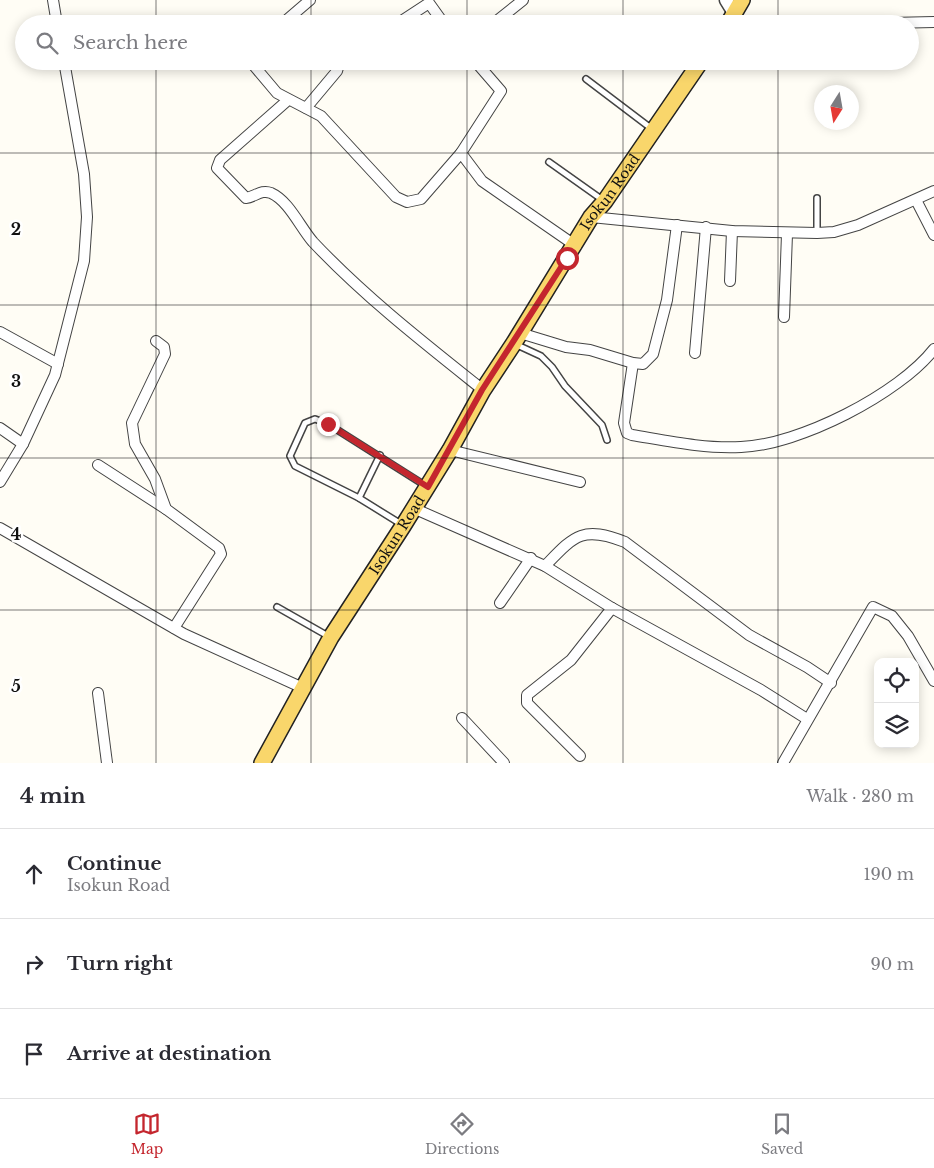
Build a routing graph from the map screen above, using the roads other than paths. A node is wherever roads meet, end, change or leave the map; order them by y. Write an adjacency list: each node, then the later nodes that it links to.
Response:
1 (53, 0): 7 (street)
2 (310, 0): 8 (street)
3 (523, 0): 11 (street)
4 (726, 0): 6 (street)
5 (428, 2): 9 (street); 10 (street)
6 (734, 14)
7 (56, 15)
8 (292, 15)
9 (410, 15)
10 (437, 15)
11 (504, 15)
12 (919, 22): 13 (street)
13 (934, 22)
14 (66, 70): 44 (street)
15 (258, 70): 20 (street)
16 (337, 70): 21 (street)
17 (483, 70): 23 (street)
18 (695, 70): 22 (main road, Isokun Road)
19 (586, 79): 22 (lane)
20 (288, 100): 21 (street); 46 (street)
21 (306, 108): 23 (street)
22 (653, 129): 28 (main road, Isokun Road)
23 (461, 153): 36 (street)
24 (549, 162): 28 (lane)
25 (934, 191): 27 (street)
26 (818, 198): 34 (lane)
27 (916, 200): 34 (street); 35 (street)
28 (605, 201): 29 (main road, Isokun Road)
29 (591, 217): 30 (street); 36 (main road, Isokun Road)
30 (677, 225): 31 (street); 45 (street)
31 (706, 227): 32 (street); 43 (street)
32 (732, 231): 33 (street); 37 (street)
33 (787, 234): 34 (street); 38 (street)
34 (817, 234)
35 (934, 235)
36 (576, 246): 40 (main road, Isokun Road)
37 (730, 282)
38 (784, 317)
39 (0, 332): 44 (street)
40 (517, 338): 45 (street); 46 (main road, Isokun Road); 48 (lane)
41 (156, 341): 58 (street)
42 (934, 349): 45 (street)
43 (695, 353)
44 (58, 364): 49 (street)
45 (633, 364)
46 (482, 390): 50 (main road, Isokun Road)
47 (0, 428): 49 (street)
48 (607, 440)
49 (23, 444): 53 (street)
50 (450, 450): 54 (street); 55 (main road, Isokun Road)
51 (380, 455): 55 (lane); 56 (lane); 56 (lane)
52 (98, 465): 58 (street)
53 (0, 482)
54 (580, 482)
55 (428, 487): 57 (main road, Isokun Road)
56 (358, 498): 59 (lane)
57 (413, 508): 59 (main road, Isokun Road); 61 (street)
58 (166, 509): 66 (street)
59 (404, 526): 67 (main road, Isokun Road)
60 (0, 528): 66 (street)
61 (531, 558): 62 (street); 63 (street)
62 (545, 566): 65 (street); 69 (street)
63 (500, 603)
64 (277, 607): 67 (lane)
65 (612, 608): 73 (street); 74 (street)
66 (174, 628): 70 (street)
67 (331, 638): 70 (main road, Isokun Road)
68 (934, 681): 69 (street)
69 (831, 683): 73 (street)
70 (303, 688): 76 (main road, Isokun Road)
71 (98, 693): 75 (street)
72 (462, 718): 77 (street)
73 (807, 719): 78 (street)
74 (580, 756)
75 (107, 763)
76 (262, 763)
77 (504, 763)
78 (783, 763)

